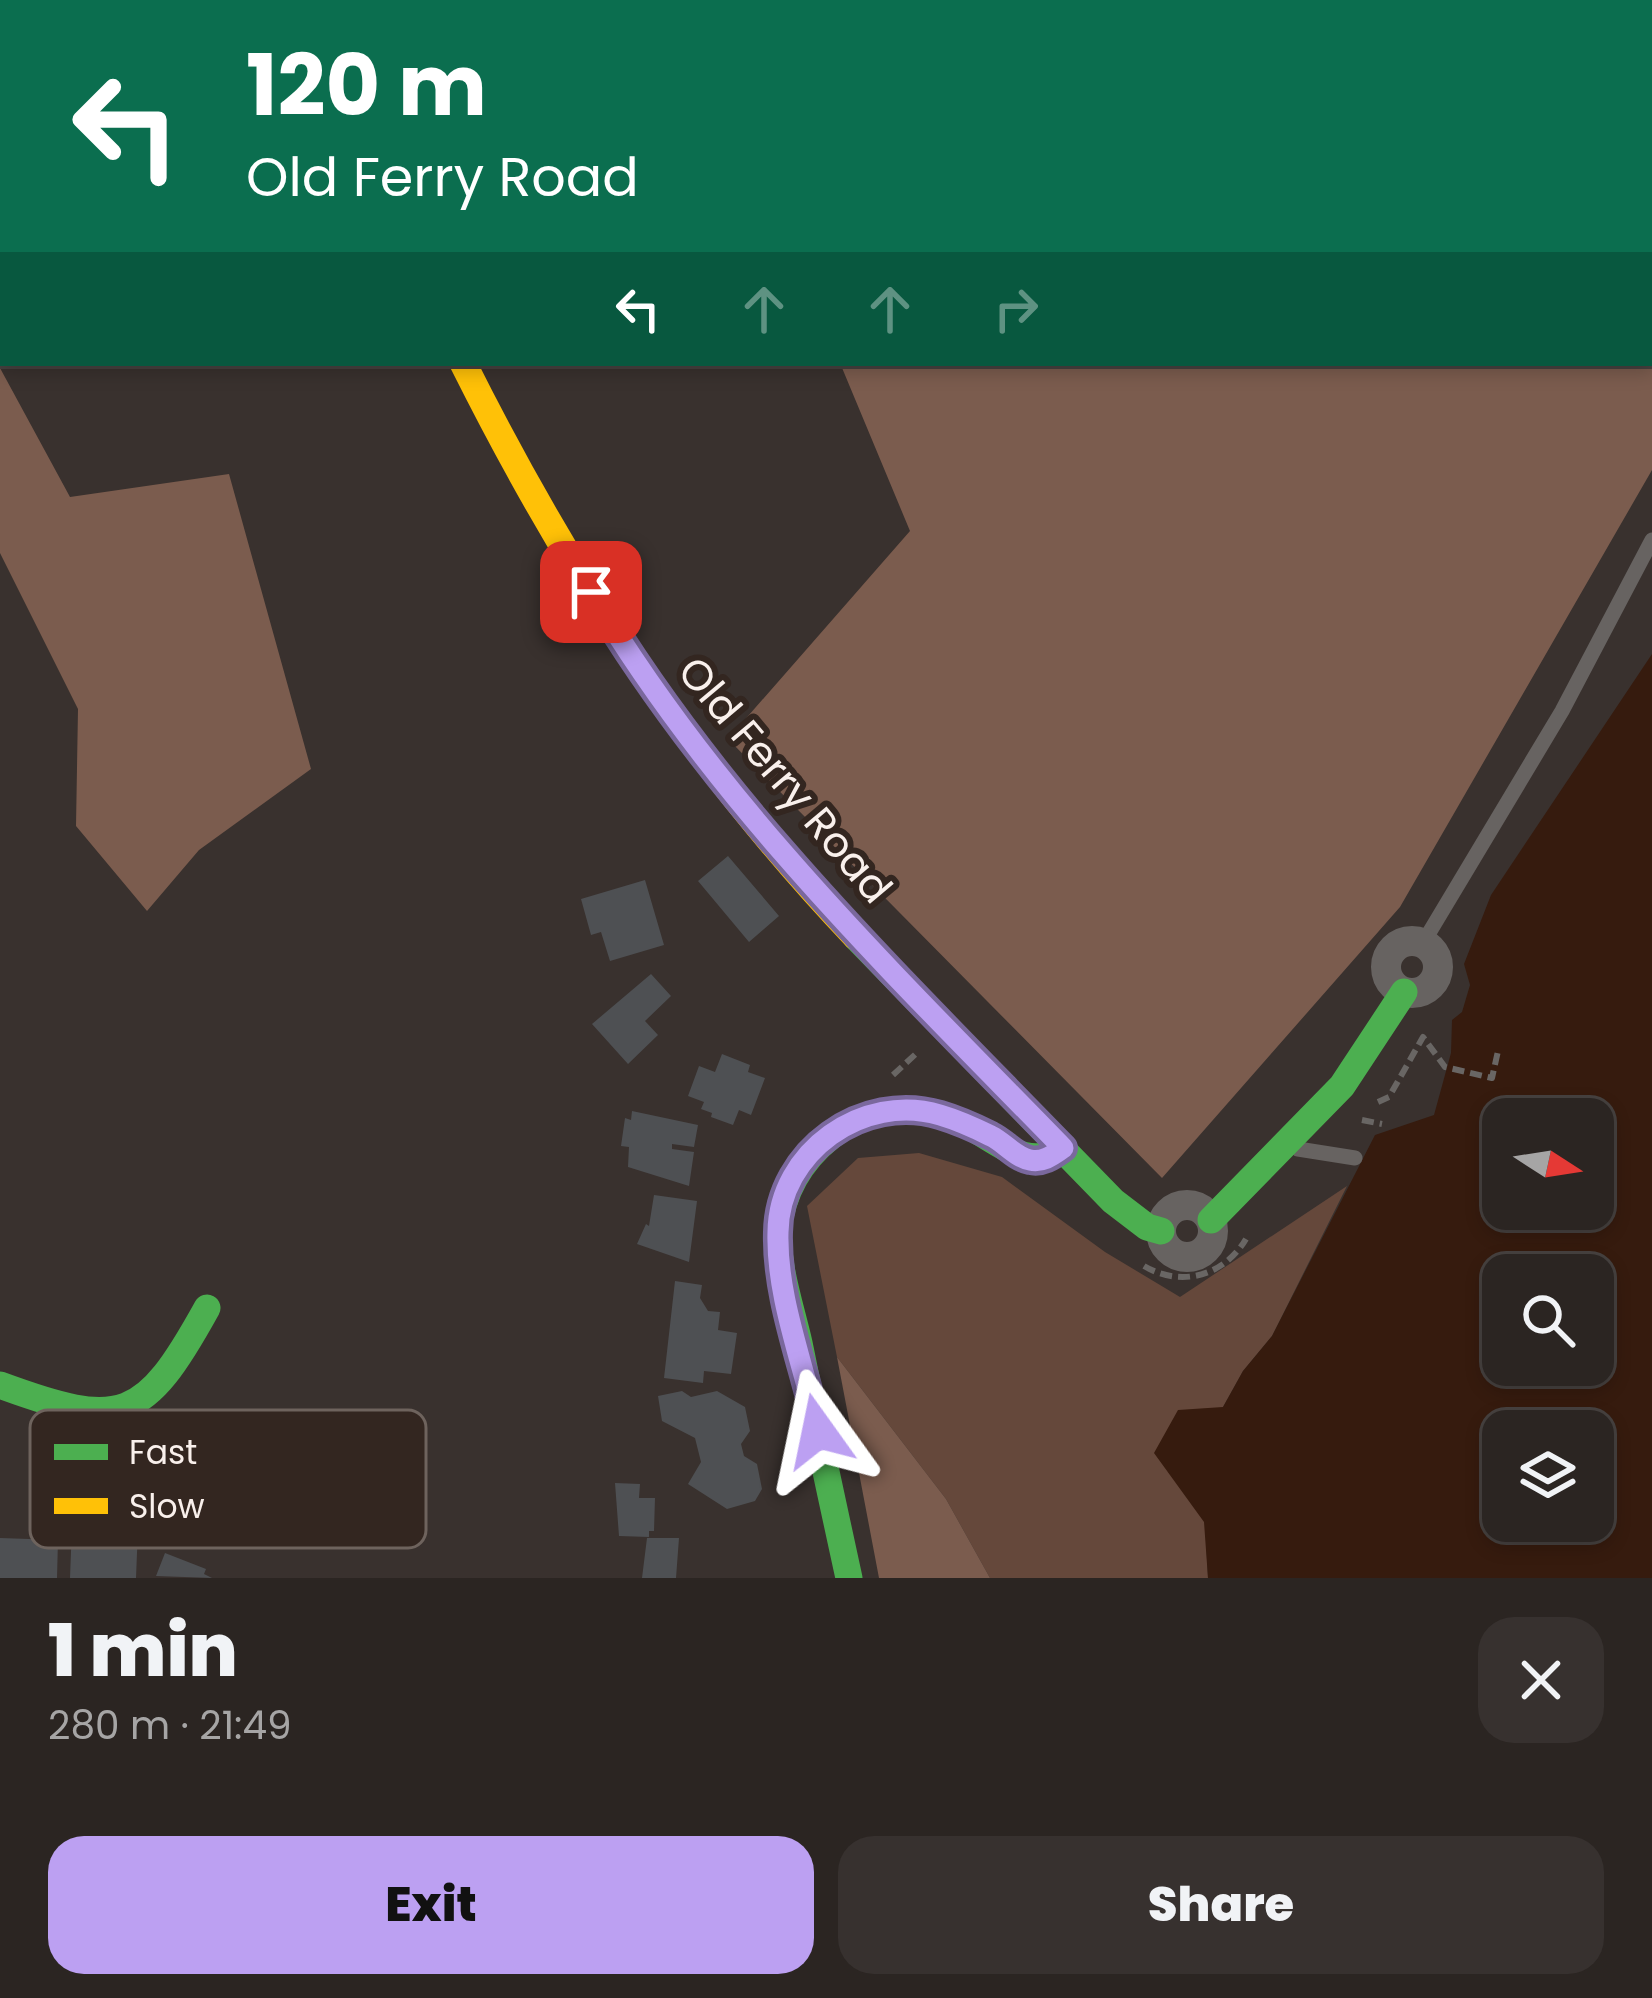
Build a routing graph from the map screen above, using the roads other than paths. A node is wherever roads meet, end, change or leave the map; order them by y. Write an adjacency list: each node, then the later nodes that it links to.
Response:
1 (465, 366): 5 (street, Old Ferry Road)
2 (1652, 540): 3 (lane)
3 (1423, 943): 4 (street)
4 (1404, 992): 6 (street)
5 (1063, 1148): 9 (street, Old Ferry Road); 14 (street)
6 (1283, 1151): 7 (lane); 8 (street)
7 (1355, 1158)
8 (1211, 1220): 9 (street)
9 (1161, 1231)
10 (207, 1308): 13 (street)
11 (0, 1385): 12 (street)
12 (74, 1410)
13 (128, 1410)
14 (849, 1578)

